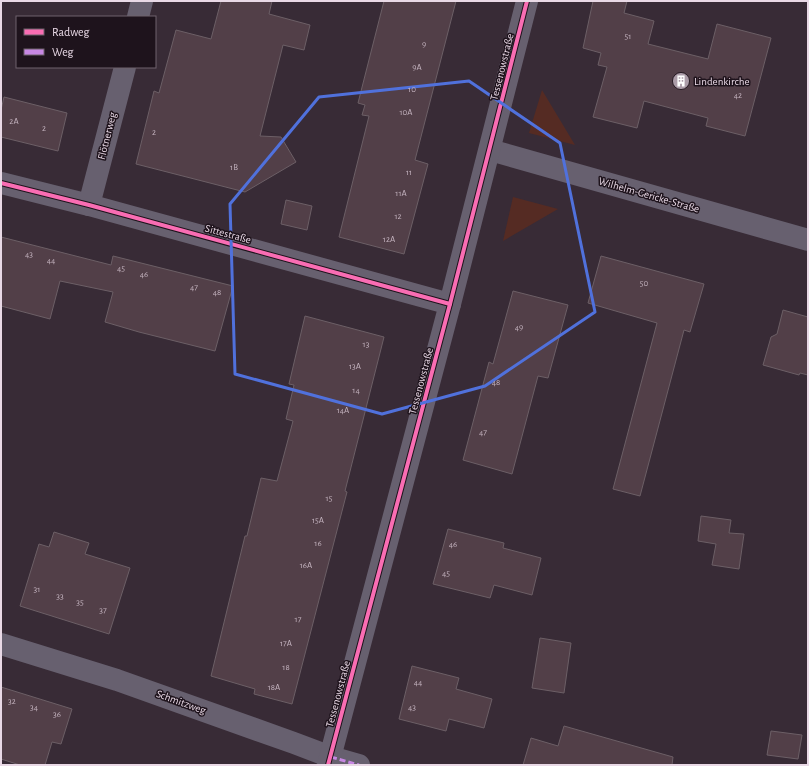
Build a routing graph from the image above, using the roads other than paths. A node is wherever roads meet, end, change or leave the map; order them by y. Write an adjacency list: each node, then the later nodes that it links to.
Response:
1 (142, 1): 3 (street)
2 (527, 1): 5 (street, Tessenowstraße)
3 (138, 16)
4 (125, 68): 7 (street, Flötnerweg)
5 (490, 150): 8 (street, Wilhelm-Gericke-Straße); 9 (street, Tessenowstraße)
6 (1, 183): 7 (street, Sittestraße)
7 (89, 205): 9 (street, Sittestraße)
8 (808, 240)
9 (450, 304): 11 (street, Tessenowstraße)
10 (1, 644): 11 (street, Schmitzweg)
11 (329, 761): 12 (street, Schmitzweg)
12 (359, 765)

